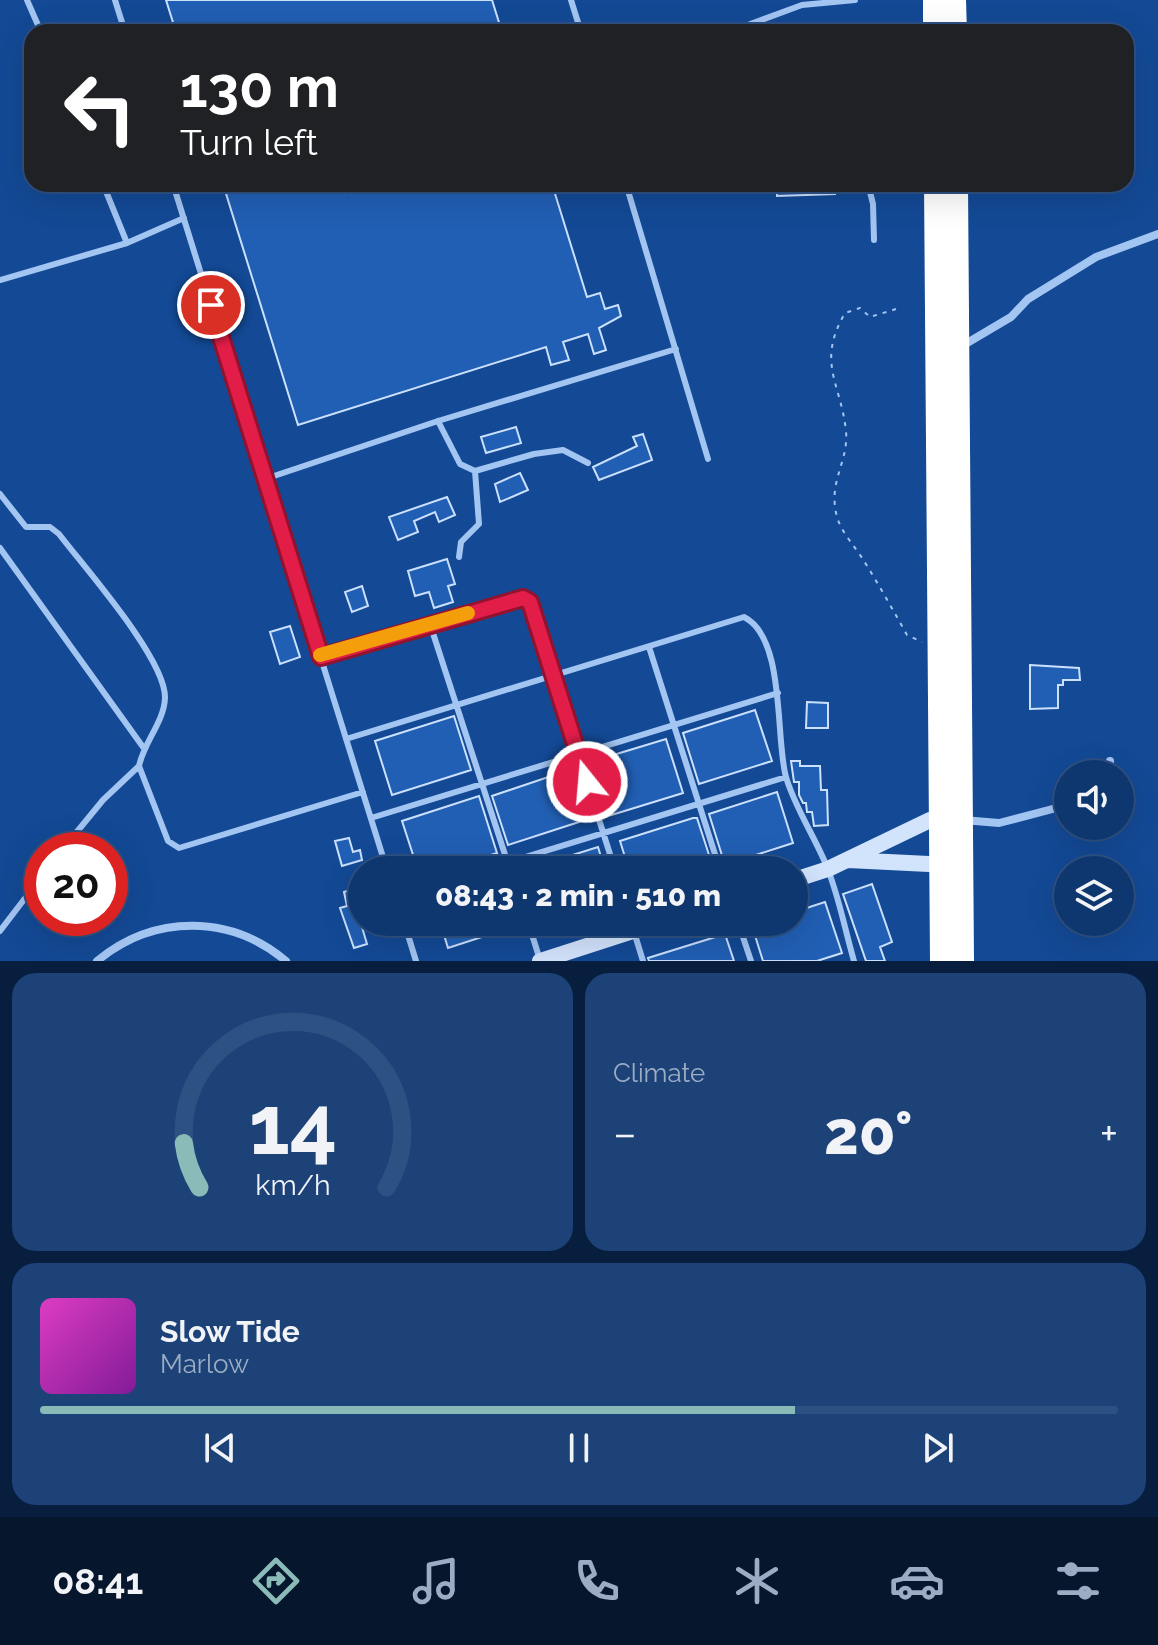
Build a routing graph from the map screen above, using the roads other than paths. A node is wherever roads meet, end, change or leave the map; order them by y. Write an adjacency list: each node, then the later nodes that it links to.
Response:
1 (27, 0): 7 (lane)
2 (115, 0): 8 (lane)
3 (571, 0): 9 (lane)
4 (855, 0): 10 (lane)
5 (934, 0): 11 (highway)
6 (955, 0): 12 (highway)
7 (38, 24)
8 (122, 24)
9 (578, 24)
10 (751, 24)
11 (934, 24)
12 (956, 24)
13 (106, 192): 22 (lane)
14 (176, 192): 19 (lane)
15 (628, 192): 24 (lane)
16 (870, 192): 21 (lane)
17 (935, 192): 51 (highway)
18 (957, 192): 25 (highway)
19 (184, 218): 22 (lane); 30 (lane)
20 (1158, 234): 25 (street)
21 (874, 240)
22 (127, 243): 23 (lane)
23 (0, 280)
24 (676, 349): 26 (lane); 27 (lane)
25 (958, 349): 51 (highway)
26 (438, 421): 29 (lane); 30 (lane)
27 (708, 459)
28 (588, 463): 29 (lane)
29 (475, 471): 33 (lane)
30 (265, 479): 36 (lane)
31 (0, 494): 42 (lane)
32 (0, 548): 42 (lane)
33 (459, 557)
34 (430, 624): 36 (lane); 37 (lane); 39 (lane)
35 (649, 647): 37 (lane); 38 (lane); 40 (lane)
36 (321, 657): 41 (lane)
37 (553, 675): 39 (lane); 43 (lane)
38 (778, 693): 40 (lane); 45 (lane)
39 (458, 706): 41 (lane); 46 (lane)
40 (676, 725): 43 (lane); 48 (lane)
41 (346, 739): 47 (lane)
42 (143, 747): 44 (lane)
43 (579, 756): 46 (lane); 53 (lane)
44 (139, 766): 47 (lane); 52 (lane)
45 (786, 777): 48 (lane); 61 (lane)
46 (482, 785): 50 (lane); 55 (lane)
47 (363, 792): 50 (lane)
48 (699, 806): 53 (lane); 58 (lane)
49 (1054, 809): 51 (street)
50 (371, 818): 54 (lane)
51 (951, 819): 59 (street); 60 (highway)
52 (77, 832)
53 (603, 835): 56 (lane); 57 (lane)
54 (383, 856)
55 (506, 856)
56 (539, 856)
57 (610, 856)
58 (715, 856)
59 (846, 860): 60 (street); 61 (street)
60 (951, 865): 77 (highway); 78 (highway)
61 (828, 869): 62 (street); 76 (lane)
62 (808, 875)
63 (24, 900): 64 (lane)
64 (0, 931)
65 (408, 936): 72 (lane)
66 (532, 936): 73 (lane)
67 (606, 936): 73 (street)
68 (635, 936): 74 (lane)
69 (743, 936): 75 (lane)
70 (97, 961): 71 (street)
71 (286, 961)
72 (416, 961)
73 (540, 961)
74 (643, 961)
75 (751, 961)
76 (854, 961)
77 (941, 961)
78 (963, 961)

